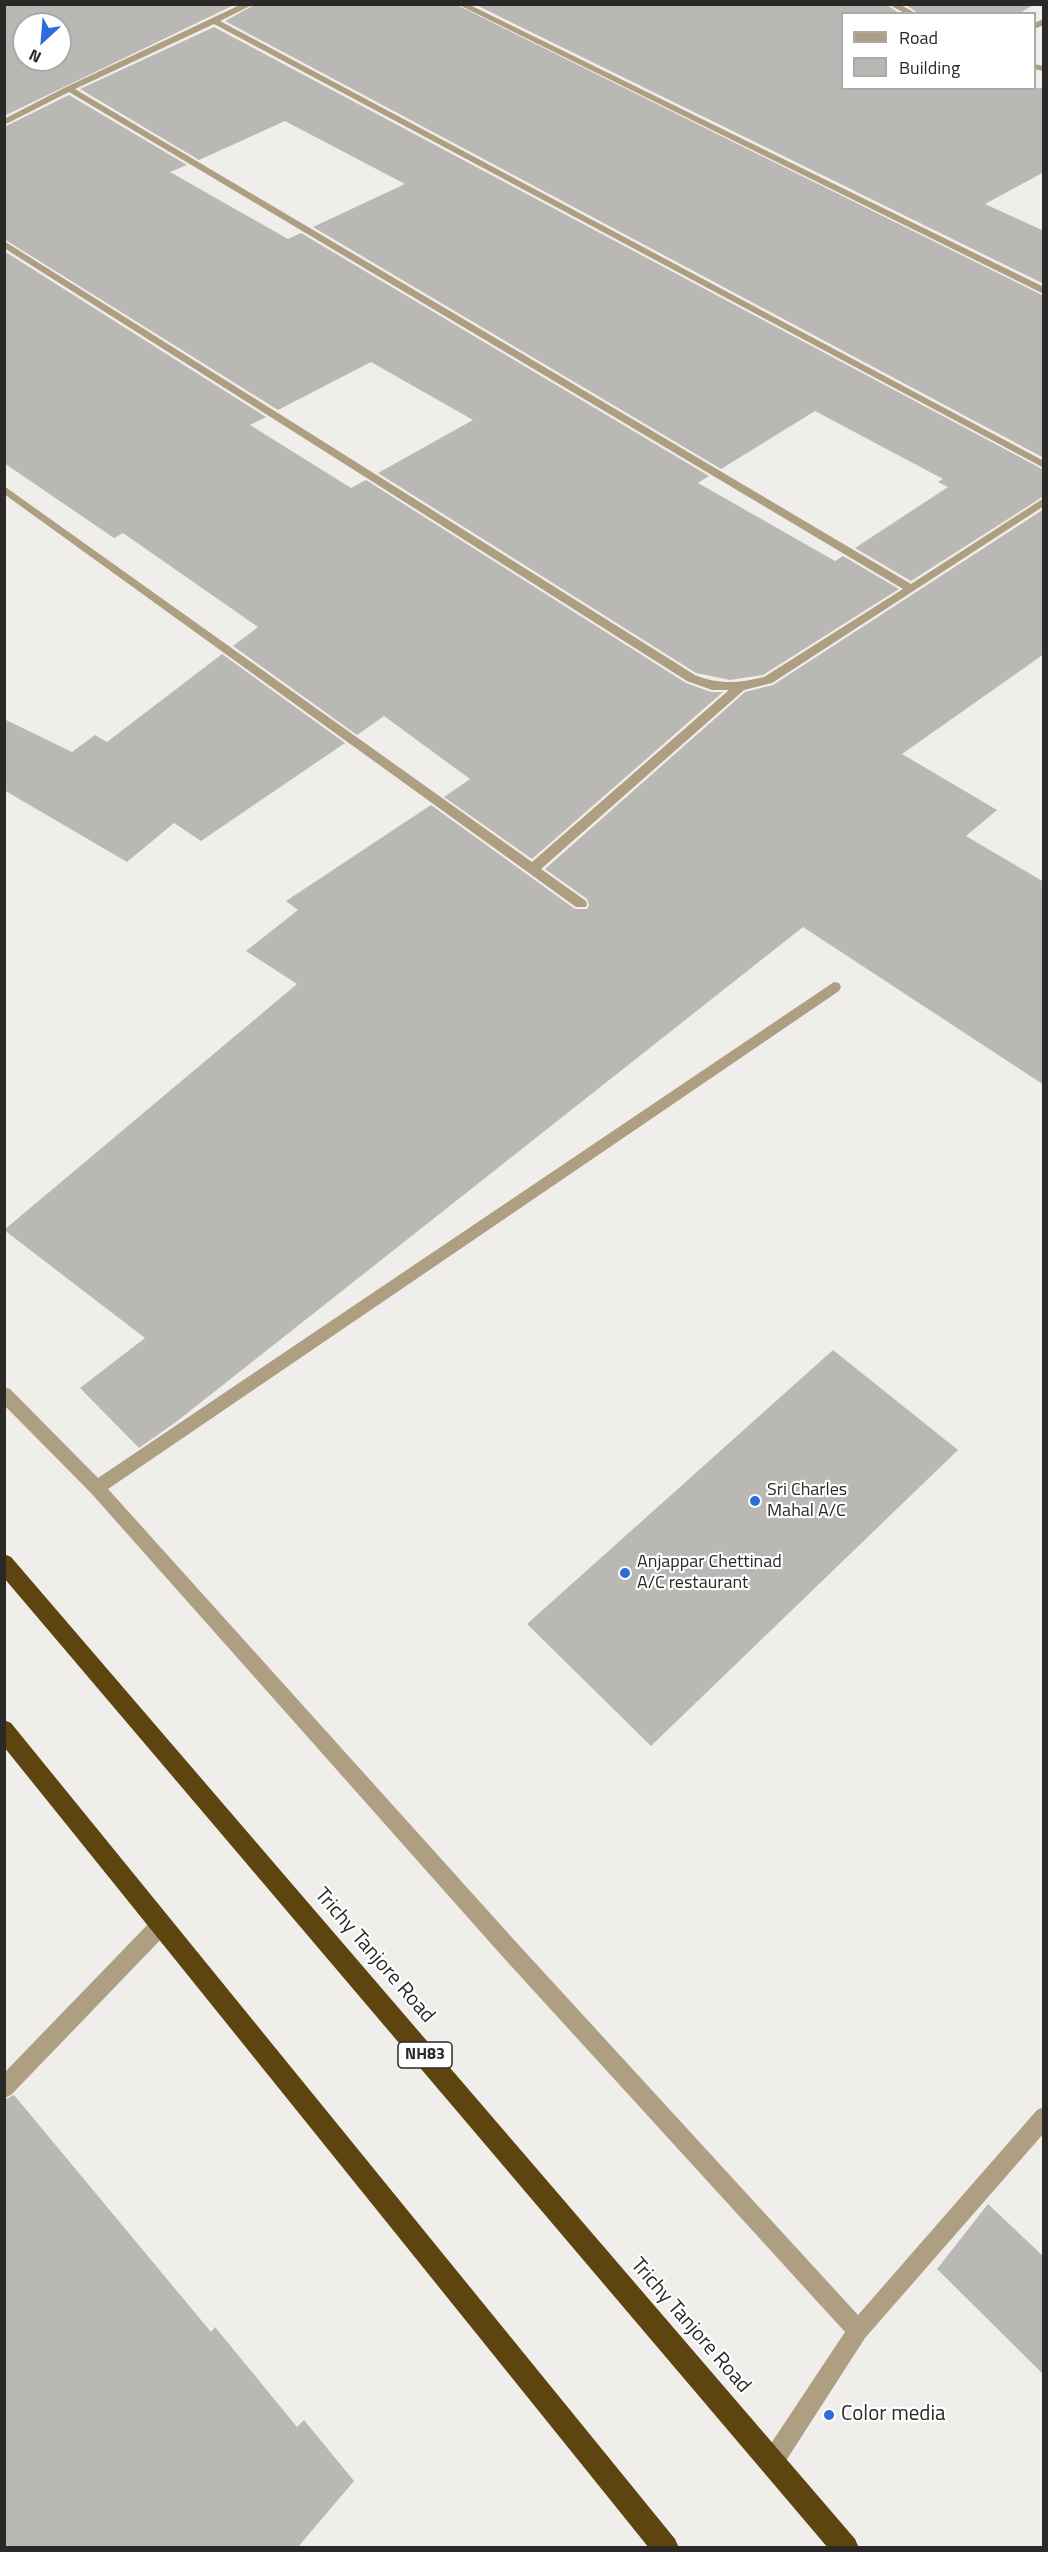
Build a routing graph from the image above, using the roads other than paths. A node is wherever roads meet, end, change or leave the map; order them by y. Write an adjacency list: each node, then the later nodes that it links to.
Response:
1 (250, 4): 5 (street)
2 (461, 4): 9 (street)
3 (892, 4): 4 (street)
4 (909, 12)
5 (216, 22): 6 (street); 10 (street)
6 (69, 89): 7 (street); 13 (street)
7 (4, 123)
8 (4, 244): 14 (street)
9 (1044, 291)
10 (1044, 465)
11 (4, 489): 15 (street)
12 (1044, 501): 13 (street)
13 (911, 589): 14 (street)
14 (740, 687): 15 (street)
15 (532, 869): 16 (street)
16 (580, 904)
17 (834, 987): 19 (street)
18 (4, 1394): 19 (street)
19 (97, 1488): 25 (street)
20 (4, 1563): 26 (highway, Trichy Tanjore Road / NH83)
21 (4, 1730): 22 (highway)
22 (161, 1925): 23 (street); 27 (highway)
23 (4, 2088)
24 (1044, 2117): 25 (street)
25 (858, 2331): 26 (street)
26 (772, 2462): 28 (highway, Trichy Tanjore Road / NH83)
27 (666, 2547)
28 (846, 2547)

